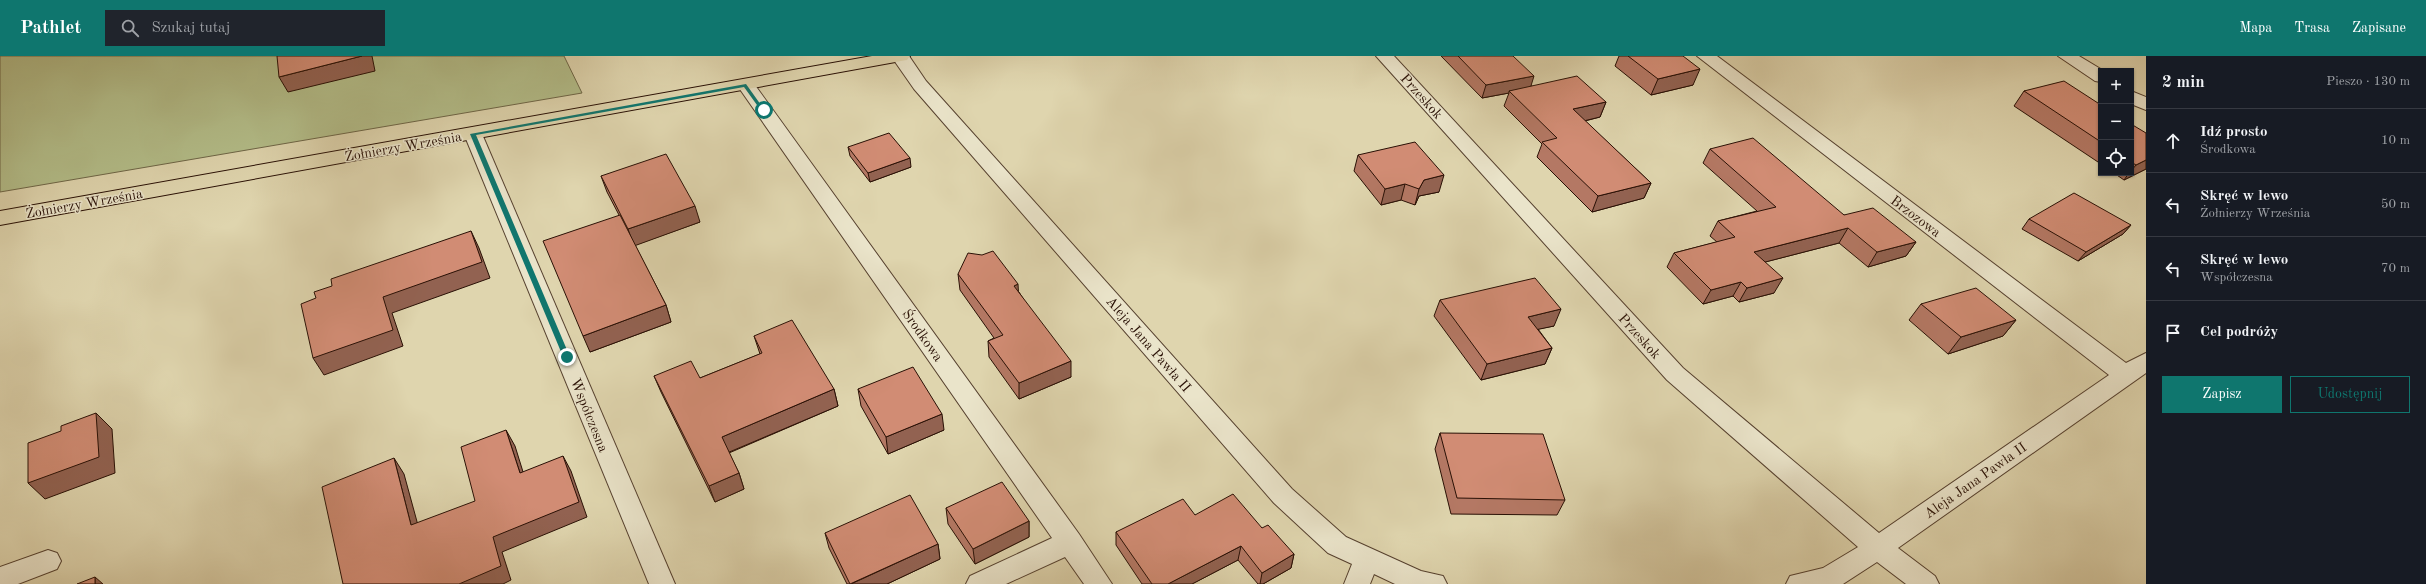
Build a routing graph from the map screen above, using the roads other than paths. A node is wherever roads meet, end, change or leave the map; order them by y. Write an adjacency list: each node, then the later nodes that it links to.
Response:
1 (901, 56): 6 (main road, Żołnierzy Września); 15 (street, Aleja Jana Pawła II)
2 (1385, 56): 14 (street, Przeskok)
3 (1706, 56): 12 (street, Brzozowa)
4 (2066, 56): 5 (street)
5 (2098, 75)
6 (746, 85): 9 (main road, Żołnierzy Września); 13 (street, Środkowa)
7 (2134, 98): 8 (street)
8 (2146, 105)
9 (473, 134): 10 (main road, Żołnierzy Września); 18 (street, Współczesna)
10 (0, 218)
11 (2146, 361): 12 (street, Aleja Jana Pawła II)
12 (2126, 375): 14 (street, Aleja Jana Pawła II)
13 (1070, 542): 19 (street); 20 (street, Środkowa)
14 (1878, 548): 23 (street, Aleja Jana Pawła II); 24 (street, Przeskok)
15 (1368, 559): 21 (street); 22 (street, Aleja Jana Pawła II)
16 (48, 561): 17 (street)
17 (0, 578)
18 (662, 584)
19 (979, 584)
20 (1100, 584)
21 (1357, 584)
22 (1434, 584)
23 (1799, 584)
24 (1926, 584)

